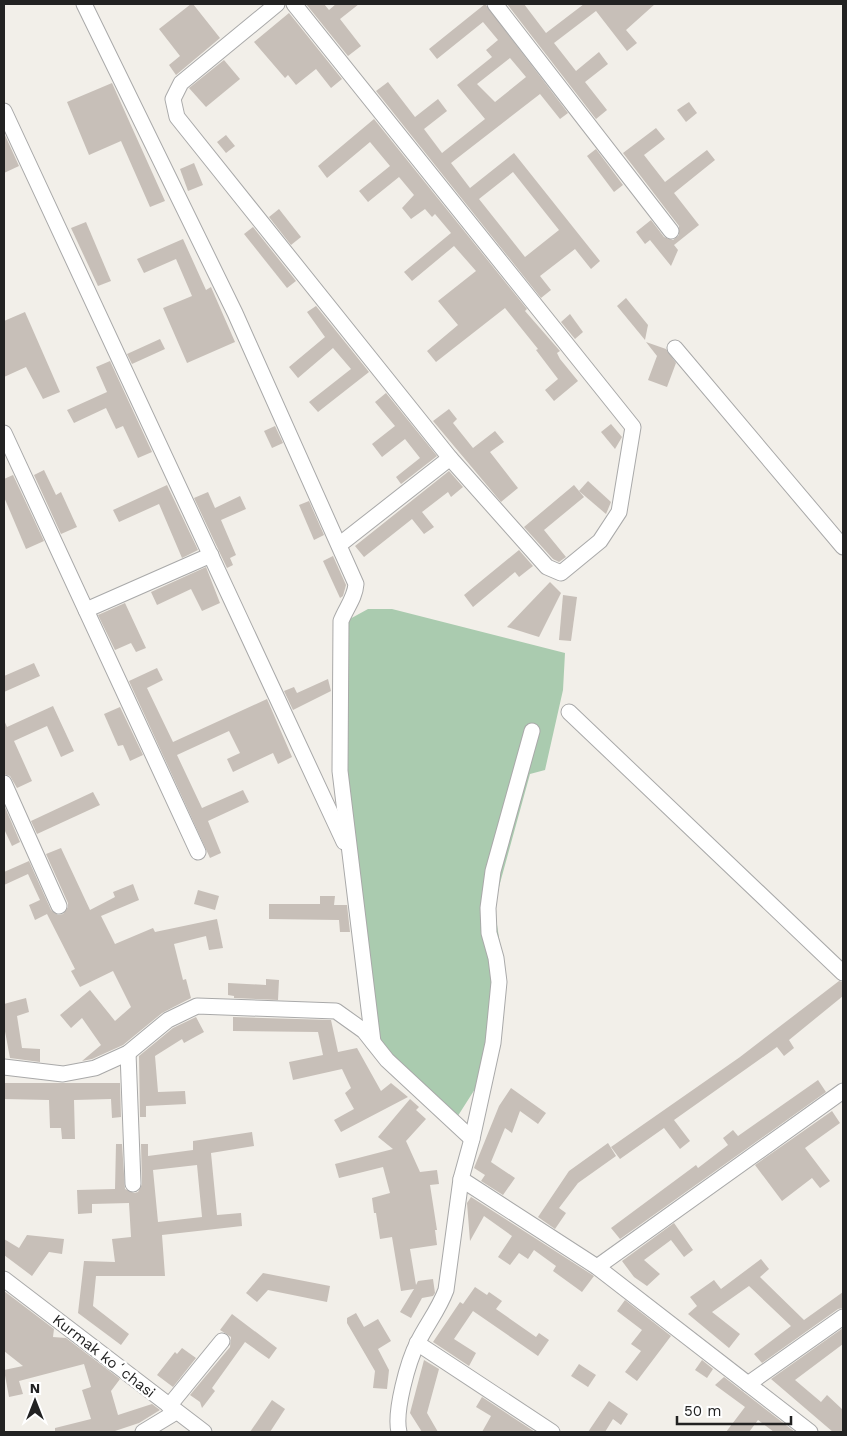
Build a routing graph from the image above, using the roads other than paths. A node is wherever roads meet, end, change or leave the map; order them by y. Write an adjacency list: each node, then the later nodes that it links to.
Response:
1 (84, 4): 10 (street)
2 (277, 4): 9 (street)
3 (294, 4): 9 (street)
4 (495, 4): 6 (street)
5 (4, 111): 12 (street)
6 (671, 232)
7 (675, 348): 11 (street)
8 (4, 432): 13 (street)
9 (450, 458): 10 (street)
10 (339, 544): 19 (street)
11 (843, 547)
12 (210, 555): 13 (street); 19 (street)
13 (86, 610): 18 (street)
14 (568, 712): 21 (street)
15 (532, 731): 26 (street)
16 (4, 782): 17 (street)
17 (9, 809): 20 (street)
18 (198, 852)
19 (350, 855): 22 (street)
20 (59, 906)
21 (843, 973)
22 (373, 1042): 23 (street); 26 (street)
23 (128, 1054): 24 (street); 28 (street)
24 (4, 1067)
25 (843, 1091): 29 (street)
26 (472, 1139): 27 (street)
27 (461, 1179): 29 (street); 33 (street)
28 (133, 1184)
29 (597, 1267): 34 (street)
30 (4, 1279): 35 (street, Kurmak koʻchasi)
31 (843, 1318): 34 (street)
32 (222, 1341): 35 (street)
33 (417, 1343): 38 (street); 39 (street)
34 (748, 1384): 40 (street)
35 (172, 1409): 36 (street); 37 (street, Kurmak koʻchasi)
36 (143, 1432)
37 (204, 1432)
38 (399, 1432)
39 (552, 1432)
40 (810, 1432)

